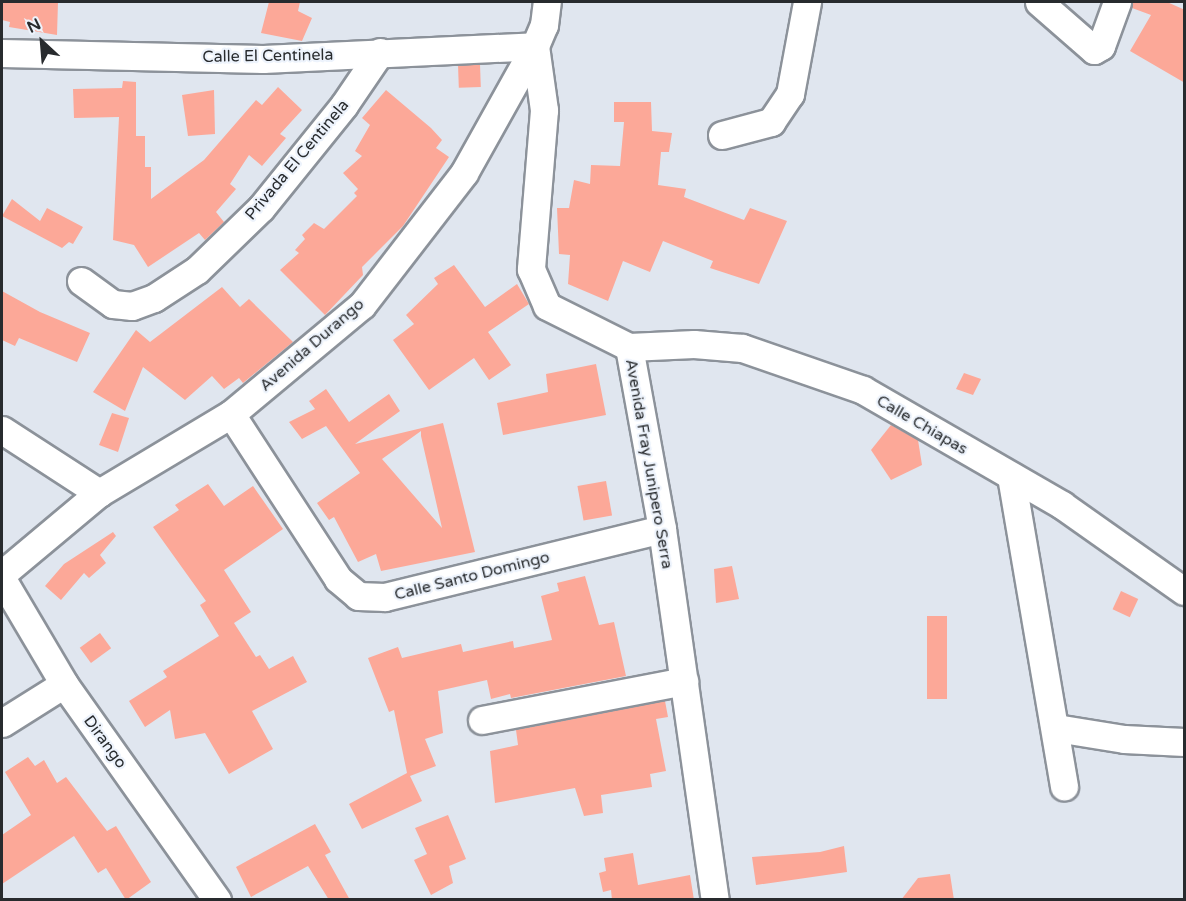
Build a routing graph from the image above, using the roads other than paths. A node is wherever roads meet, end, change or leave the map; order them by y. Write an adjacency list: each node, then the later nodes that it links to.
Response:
1 (547, 2): 5 (street, Avenida Durango)
2 (807, 2): 8 (street)
3 (1039, 2): 4 (street)
4 (1117, 2)
5 (535, 46): 6 (street, Calle El Centinela); 10 (street, Avenida Fray Junipero Serra); 11 (street, Avenida Durango)
6 (380, 52): 7 (street, Calle El Centinela); 9 (street, Privada El Centinela)
7 (2, 53)
8 (722, 135)
9 (81, 281)
10 (629, 347): 13 (street, Calle Chiapas); 15 (street, Avenida Fray Junipero Serra)
11 (231, 414): 14 (street, Avenida Durango); 15 (street, Calle Santo Domingo)
12 (2, 430): 14 (street)
13 (1011, 476): 17 (street, Calle Chiapas); 22 (street)
14 (99, 493): 16 (street, Avenida Durango)
15 (662, 529): 18 (street, Avenida Fray Junipero Serra)
16 (2, 577): 19 (street, Dirango)
17 (1185, 591)
18 (684, 681): 20 (street); 26 (street, Avenida Fray Junipero Serra)
19 (64, 684): 21 (street); 25 (street, Dirango)
20 (482, 720)
21 (2, 723)
22 (1056, 728): 23 (street); 24 (street)
23 (1185, 742)
24 (1064, 787)
25 (217, 900)
26 (715, 900)

